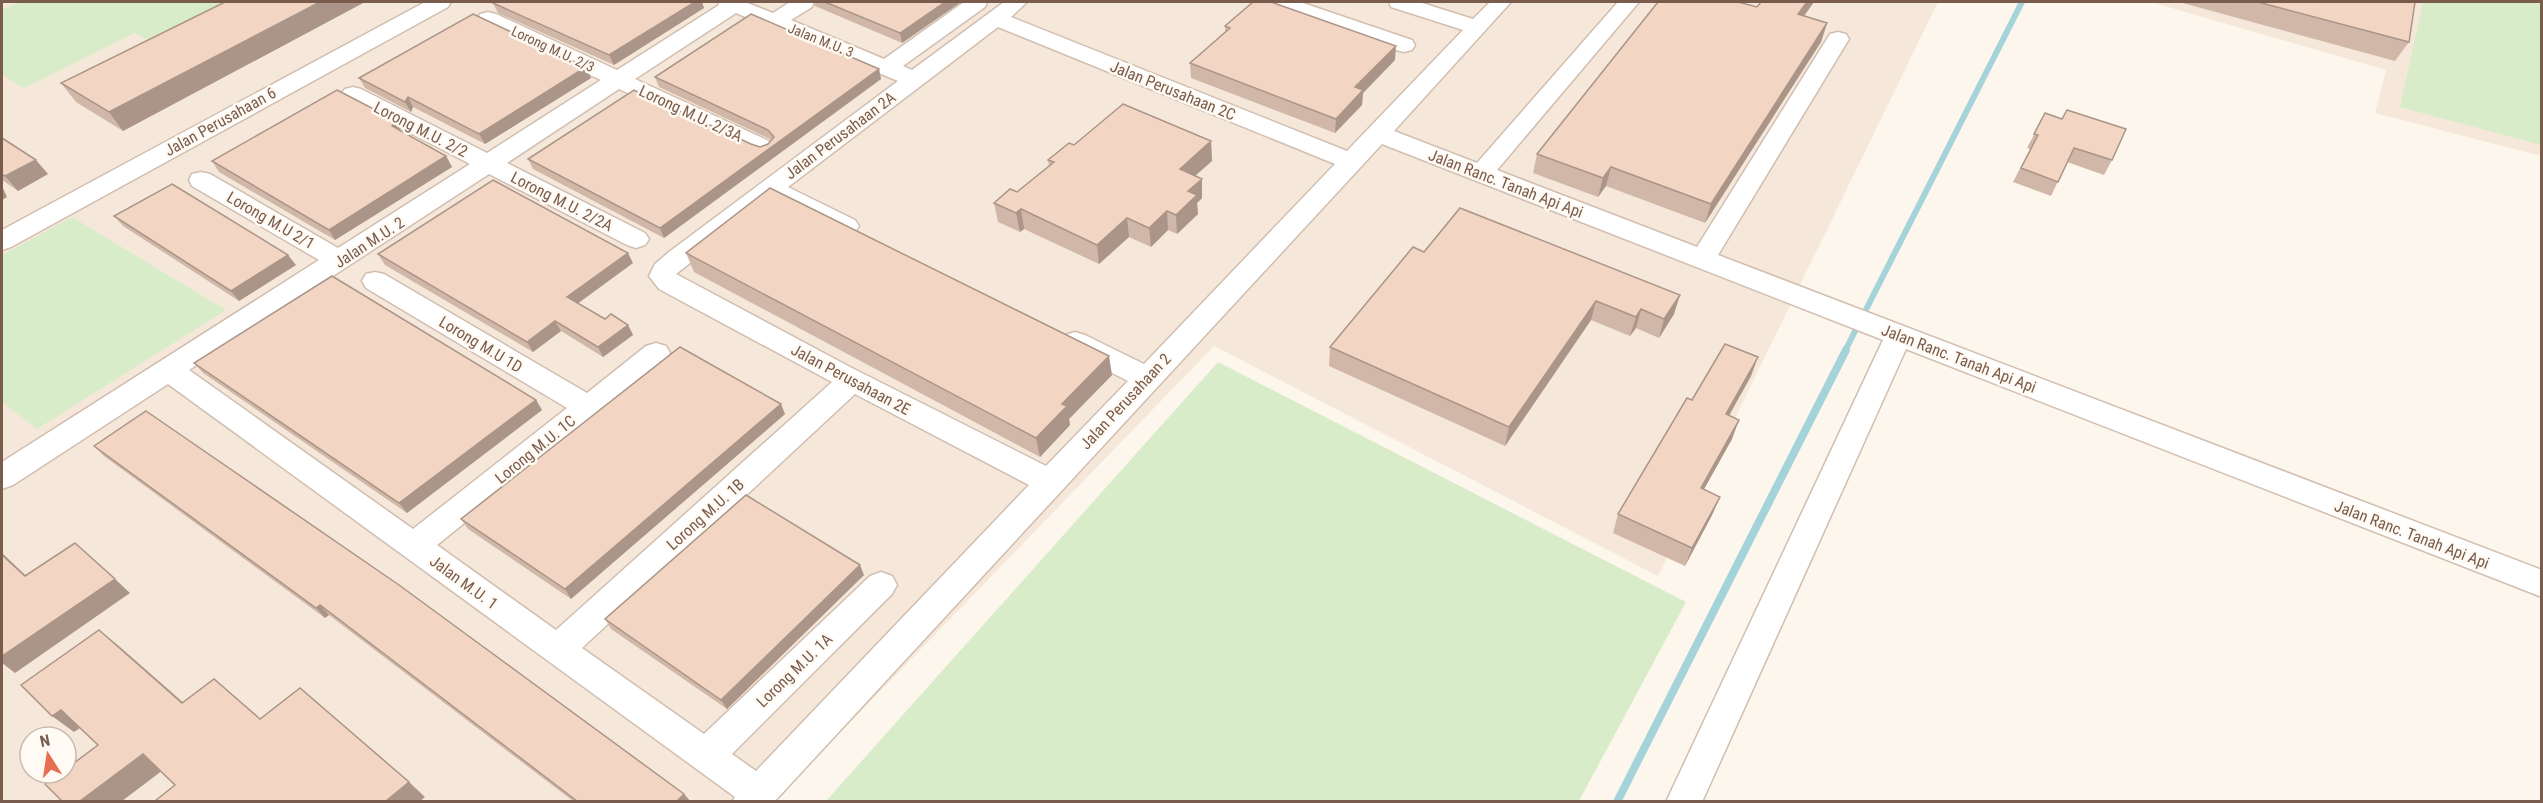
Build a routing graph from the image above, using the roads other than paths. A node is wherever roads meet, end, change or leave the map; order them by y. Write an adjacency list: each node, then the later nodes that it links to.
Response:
1 (440, 2): 29 (street, Jalan Perusahaan 6)
2 (804, 2): 12 (street)
3 (977, 2): 16 (street)
4 (1017, 2): 10 (street, Jalan Perusahaan 2A)
5 (1281, 2): 15 (street)
6 (1399, 2): 13 (street)
7 (1501, 2): 13 (street, Jalan Perusahaan 2)
8 (1629, 2): 24 (street)
9 (731, 3): 12 (street, Jalan M.U. 3); 18 (street, Jalan M.U. 2)
10 (995, 18): 17 (street, Jalan Perusahaan 2A); 22 (street, Jalan Perusahaan 2C)
11 (488, 19): 18 (street, Lorong M.U. 2/3)
12 (775, 21): 16 (street, Jalan M.U. 3)
13 (1477, 27): 20 (street, Jalan Perusahaan 2)
14 (1838, 39): 30 (street)
15 (1404, 45)
16 (887, 67): 17 (street, Jalan M.U. 3)
17 (914, 79): 26 (street, Jalan Perusahaan 2A)
18 (619, 80): 21 (street, Lorong M.U. 2/3A); 23 (street, Jalan M.U. 2)
19 (353, 94): 23 (street, Lorong M.U. 2/2)
20 (1377, 133): 22 (street, Jalan Perusahaan 2); 24 (street, Jalan Ranc. Tanah Api Api)
21 (763, 147)
22 (1350, 161): 38 (street, Jalan Perusahaan 2)
23 (489, 164): 28 (street, Lorong M.U. 2/2A); 31 (street, Jalan M.U. 2)
24 (1481, 173): 30 (street, Jalan Ranc. Tanah Api Api)
25 (201, 180): 31 (street, Lorong M.U 2/1)
26 (770, 188): 27 (street); 32 (street, Jalan Perusahaan 2A)
27 (866, 236)
28 (636, 239)
29 (2, 241)
30 (1703, 259): 34 (street, Jalan Ranc. Tanah Api Api)
31 (340, 260): 37 (street, Jalan M.U. 2)
32 (664, 270): 39 (street, Jalan Perusahaan 2E)
33 (375, 281): 40 (street, Lorong M.U 1D)
34 (1888, 330): 44 (street, Jalan Ranc. Tanah Api Api); 49 (street)
35 (1055, 332): 38 (street)
36 (656, 353): 40 (street, Lorong M.U. 1C)
37 (170, 371): 41 (street, Jalan M.U. 2); 43 (street, Jalan M.U. 1)
38 (1148, 378): 42 (street, Jalan Perusahaan 2)
39 (852, 380): 42 (street, Jalan Perusahaan 2E); 46 (street, Lorong M.U. 1B)
40 (588, 408): 43 (street, Lorong M.U. 1C)
41 (2, 477)
42 (1050, 482): 48 (street, Jalan Perusahaan 2)
43 (414, 546): 46 (street, Jalan M.U. 1)
44 (2541, 584)
45 (881, 585): 47 (street, Lorong M.U. 1A)
46 (558, 649): 47 (street, Jalan M.U. 1)
47 (707, 755): 48 (street, Jalan M.U. 1)
48 (754, 797)
49 (1684, 801)

